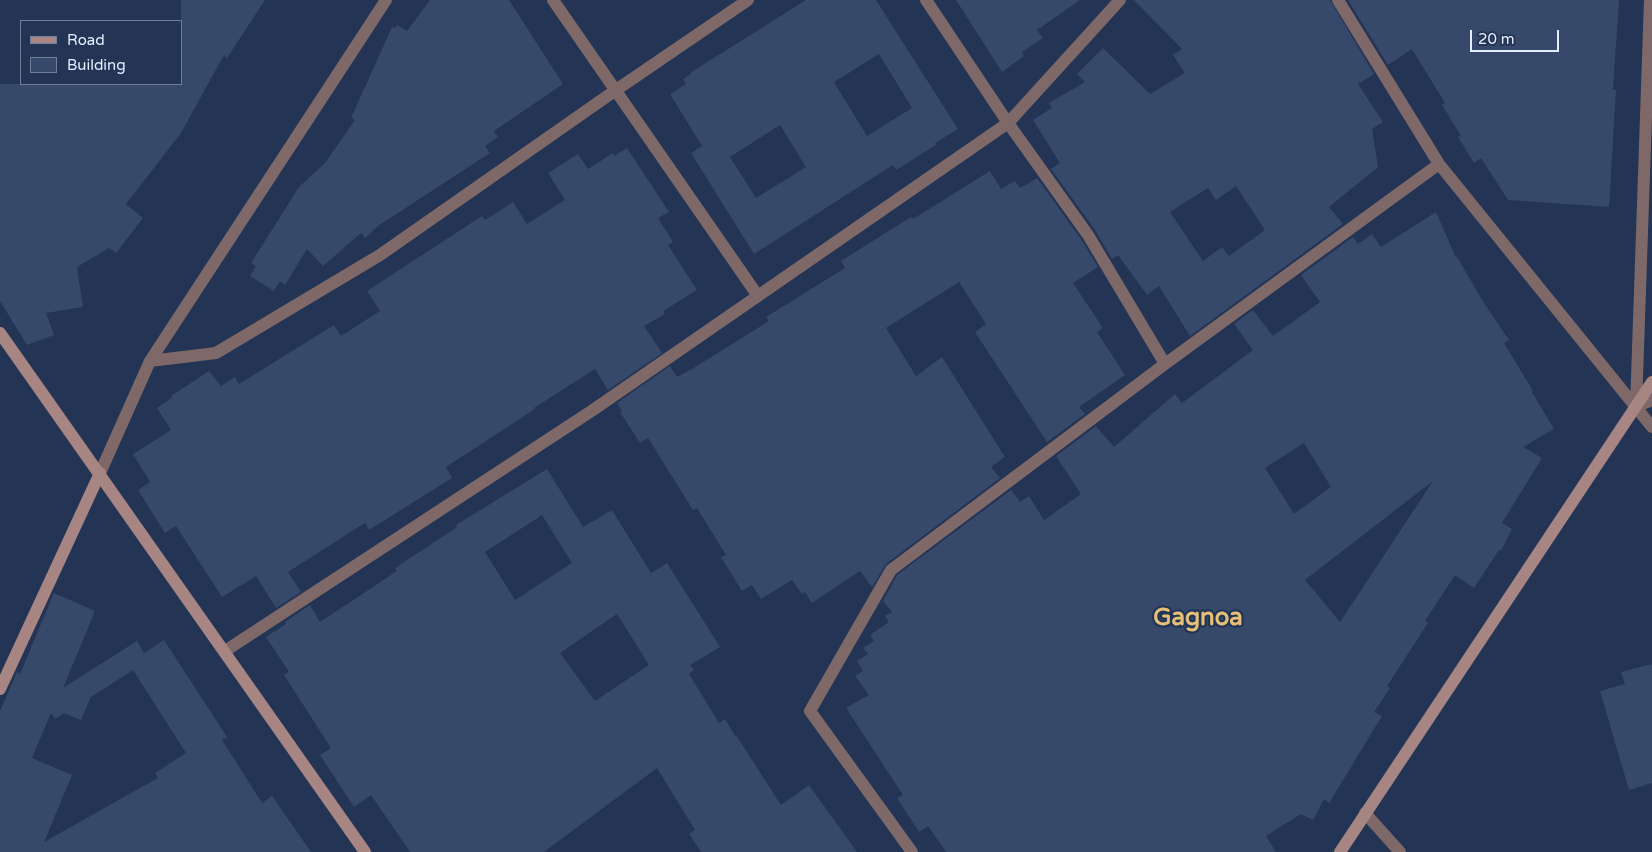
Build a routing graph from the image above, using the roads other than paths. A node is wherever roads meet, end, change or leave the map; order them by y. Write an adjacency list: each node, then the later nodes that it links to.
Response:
1 (386, 0): 13 (street)
2 (553, 0): 8 (street)
3 (748, 0): 8 (street)
4 (926, 0): 9 (street)
5 (1120, 0): 9 (street)
6 (1338, 0): 10 (street)
7 (1650, 0): 17 (street)
8 (616, 90): 11 (street); 13 (street)
9 (1008, 123): 11 (street); 14 (street)
10 (1439, 164): 14 (street); 17 (street)
11 (758, 296): 20 (street)
12 (0, 333): 19 (street)
13 (150, 361): 19 (street)
14 (1165, 364): 24 (street)
15 (1652, 382): 17 (street)
16 (1652, 400): 17 (street)
17 (1636, 407): 18 (street); 22 (street)
18 (1652, 426)
19 (100, 473): 20 (street); 21 (street)
20 (225, 651): 23 (street)
21 (0, 689)
22 (1365, 813): 25 (street); 26 (street)
23 (366, 852)
24 (912, 852)
25 (1340, 852)
26 (1400, 852)

